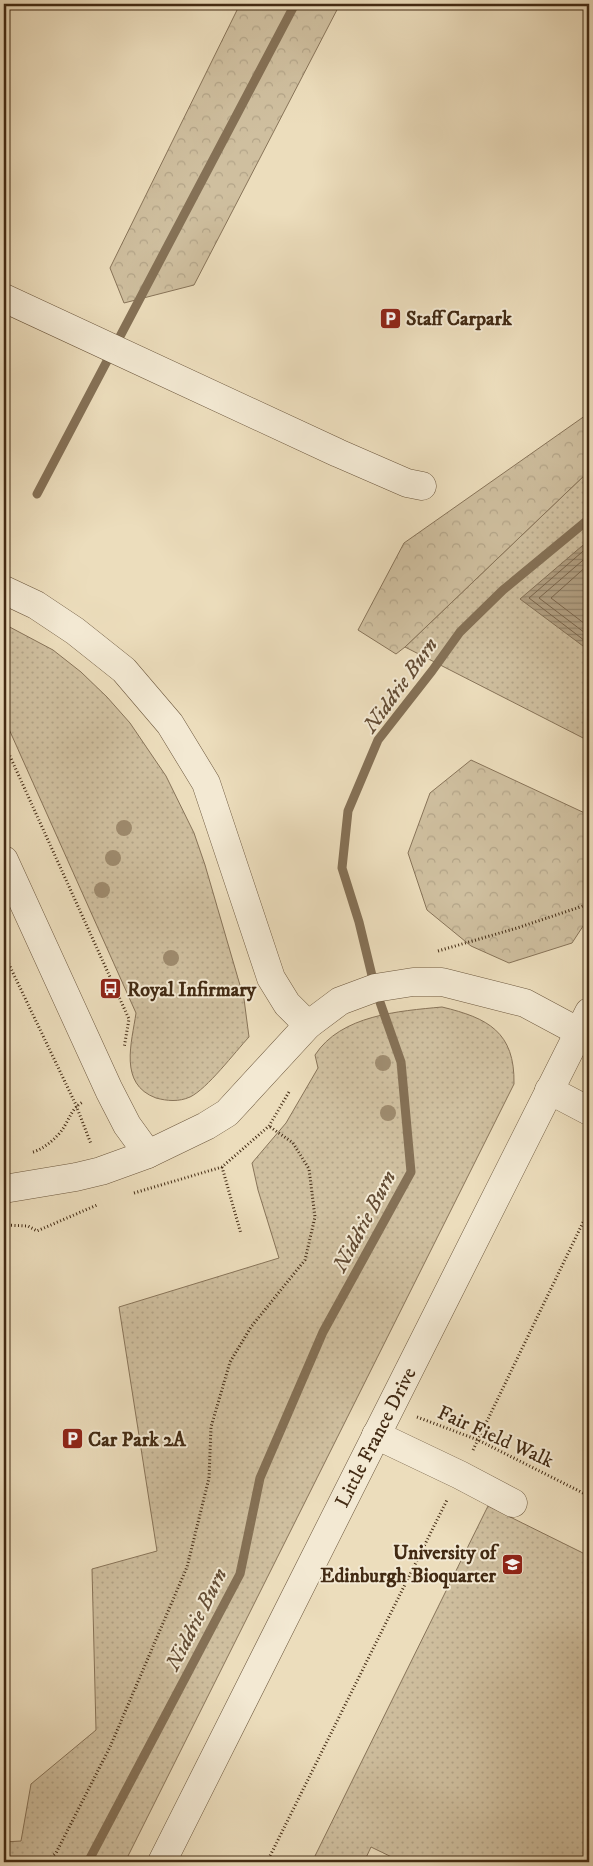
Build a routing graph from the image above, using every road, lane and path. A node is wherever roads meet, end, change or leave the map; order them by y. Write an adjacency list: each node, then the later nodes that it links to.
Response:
1 (4, 298): 2 (street)
2 (422, 486)
3 (4, 590): 11 (street)
4 (4, 743): 9 (path)
5 (4, 860): 16 (street)
6 (589, 904): 7 (path)
7 (433, 953)
8 (4, 954): 13 (path)
9 (130, 1019)
10 (584, 1022): 11 (street); 12 (street, Little France Drive)
11 (308, 1025): 16 (street)
12 (549, 1090): 14 (street); 22 (street, Little France Drive)
13 (76, 1105)
14 (589, 1110)
15 (269, 1126): 27 (path)
16 (148, 1154): 18 (street)
17 (222, 1167): 20 (path)
18 (4, 1188)
19 (589, 1210): 23 (path)
20 (242, 1234)
21 (418, 1418): 23 (path, Fair Field Walk)
22 (376, 1435): 24 (street); 28 (street, Little France Drive)
23 (478, 1440): 24 (path); 25 (path, Fair Field Walk)
24 (460, 1475): 26 (street); 29 (path)
25 (589, 1496)
26 (513, 1502)
27 (46, 1862)
28 (162, 1862)
29 (267, 1862)

